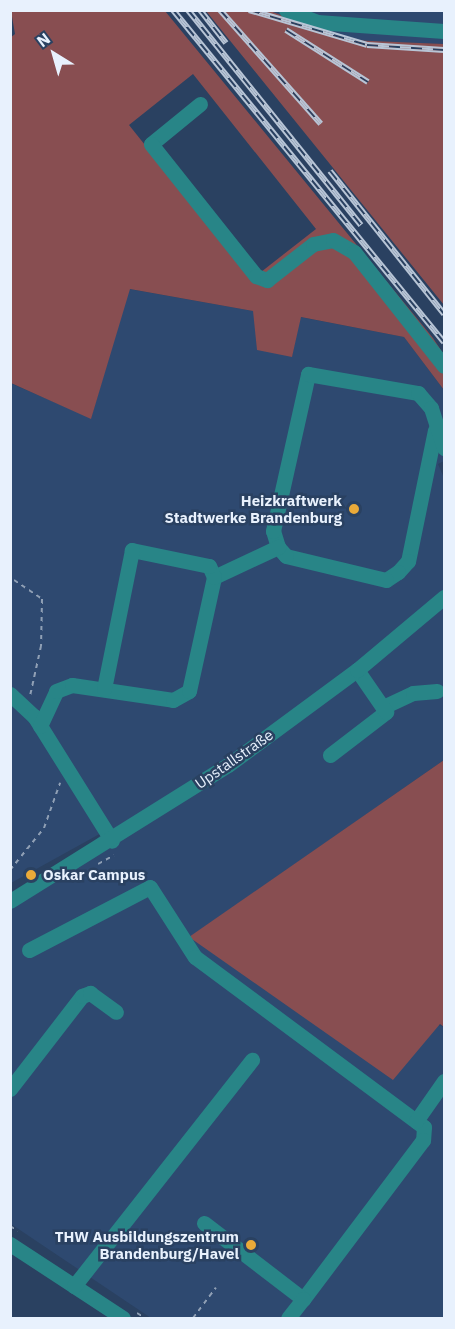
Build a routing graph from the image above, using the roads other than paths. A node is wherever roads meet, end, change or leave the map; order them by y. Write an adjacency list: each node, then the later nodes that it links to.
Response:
1 (286, 10): 2 (street)
2 (444, 31)
3 (201, 104): 4 (street)
4 (444, 366)
5 (435, 430): 6 (street); 7 (street); 7 (street)
6 (444, 448)
7 (278, 547): 8 (street)
8 (214, 577): 11 (street); 11 (street)
9 (444, 597): 10 (street, Upstallstraße)
10 (357, 670): 14 (street); 17 (street, Upstallstraße)
11 (104, 689): 15 (street)
12 (437, 691): 14 (street)
13 (10, 694): 15 (street)
14 (383, 707): 16 (street)
15 (40, 726): 17 (street)
16 (330, 755)
17 (112, 841): 18 (street, Upstallstraße)
18 (10, 901)
19 (29, 950): 24 (street)
20 (116, 1012): 23 (street)
21 (252, 1060): 27 (street)
22 (444, 1082): 24 (street)
23 (10, 1089)
24 (416, 1121): 28 (street)
25 (204, 1223): 28 (street)
26 (10, 1244): 27 (street)
27 (74, 1286): 29 (street)
28 (303, 1299): 30 (street)
29 (123, 1318)
30 (288, 1318)

